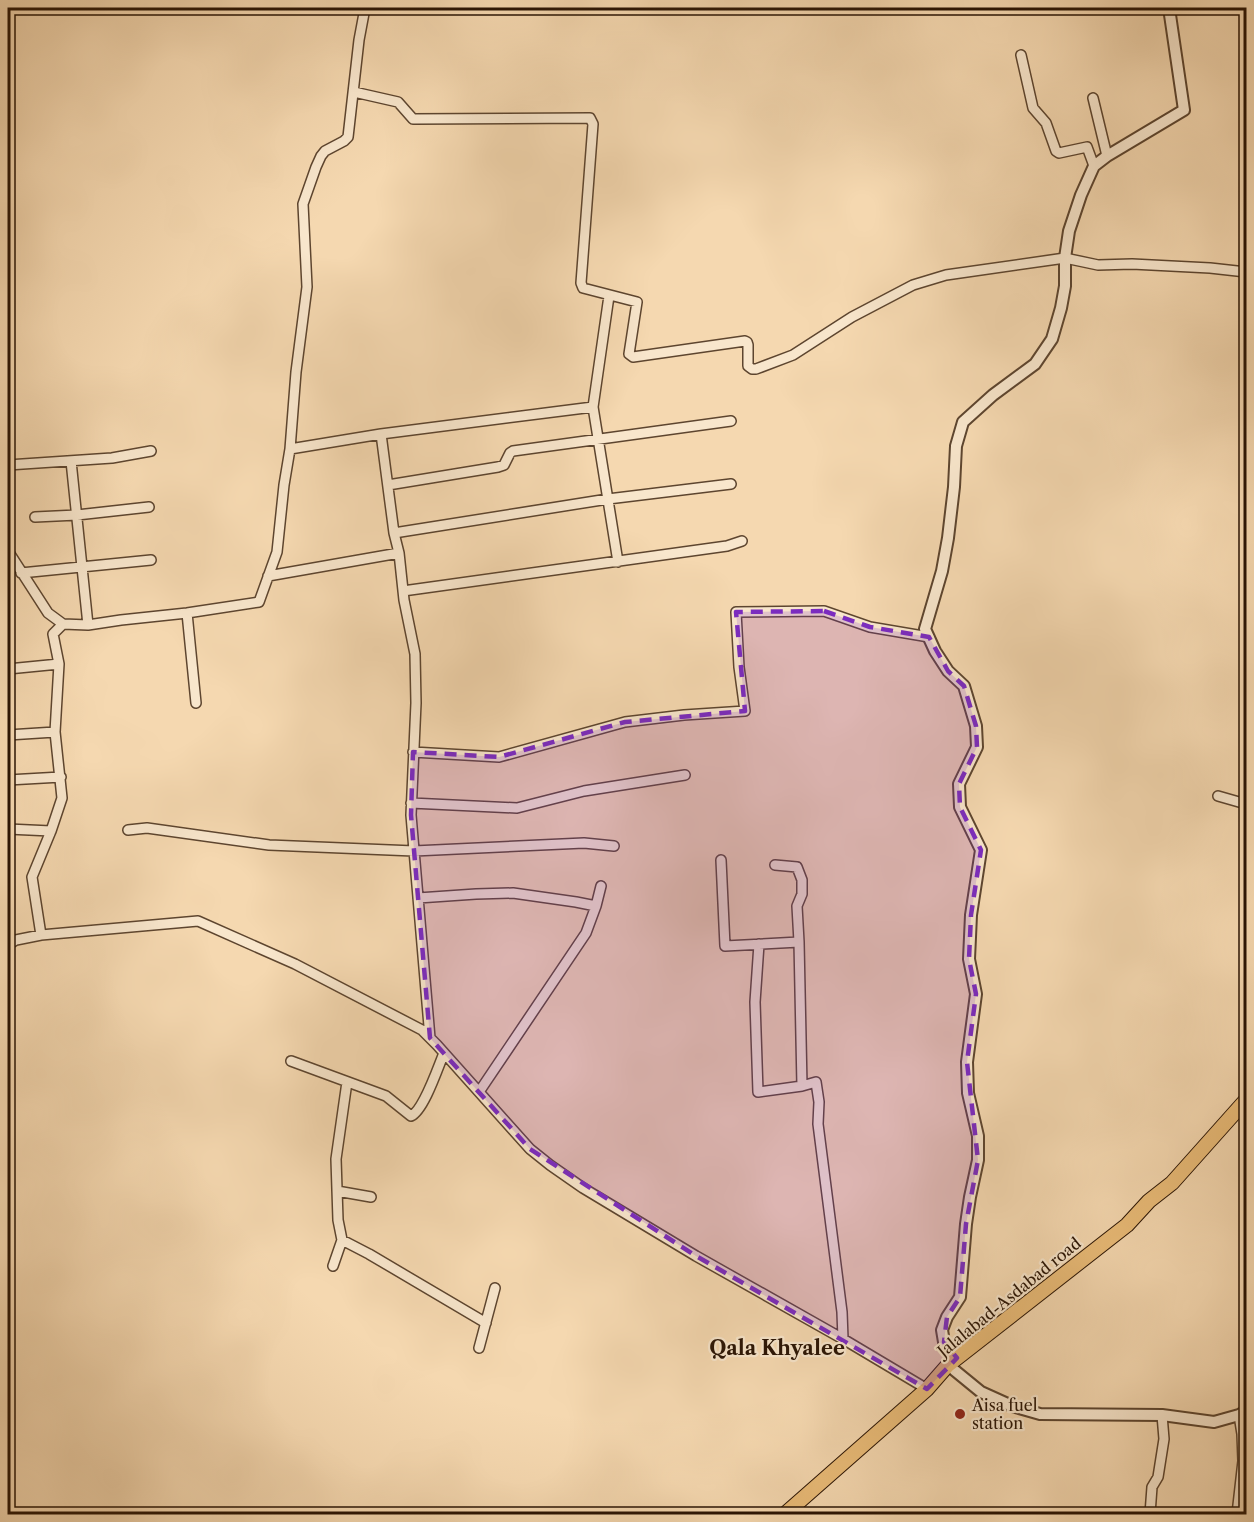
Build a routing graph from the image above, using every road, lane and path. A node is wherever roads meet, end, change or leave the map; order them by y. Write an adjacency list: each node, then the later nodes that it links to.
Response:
1 (364, 8): 4 (street)
2 (1169, 8): 6 (street)
3 (1021, 55): 7 (street)
4 (354, 92): 10 (street); 15 (street)
5 (1093, 98): 6 (street)
6 (1107, 156): 7 (street)
7 (1094, 166): 8 (street)
8 (1065, 258): 9 (street); 10 (street); 38 (street)
9 (1246, 272)
10 (609, 296): 11 (street)
11 (593, 407): 13 (street); 14 (street)
12 (731, 422): 14 (street)
13 (381, 434): 15 (street); 20 (street)
14 (599, 440): 20 (street); 21 (street)
15 (290, 449): 33 (street)
16 (151, 451): 17 (street)
17 (71, 461): 18 (street); 23 (street)
18 (8, 465)
19 (731, 484): 21 (street)
20 (388, 485): 25 (street)
21 (608, 499): 25 (street); 30 (street)
22 (149, 507): 23 (street)
23 (77, 515): 24 (street); 31 (street)
24 (35, 517)
25 (394, 533): 28 (street)
26 (742, 541): 30 (street)
27 (8, 551): 32 (street)
28 (399, 553): 33 (street); 34 (street)
29 (151, 560): 31 (street)
30 (618, 562): 34 (street)
31 (82, 567): 32 (street); 37 (street)
32 (21, 573): 36 (street)
33 (268, 576): 35 (street)
34 (403, 591): 44 (street)
35 (187, 613): 37 (street); 41 (street)
36 (63, 624): 37 (street); 39 (street)
37 (88, 626)
38 (929, 637): 44 (street); 80 (street)
39 (59, 664): 40 (street); 42 (street)
40 (8, 669)
41 (196, 703)
42 (55, 732): 43 (street); 46 (street)
43 (8, 735)
44 (413, 752): 49 (street)
45 (685, 775): 49 (street)
46 (61, 777): 47 (street); 53 (street)
47 (8, 780)
48 (1218, 796): 50 (street)
49 (411, 803): 55 (street)
50 (1246, 804)
51 (8, 829): 53 (street)
52 (128, 830): 55 (street)
53 (51, 831): 61 (street)
54 (614, 846): 55 (street)
55 (414, 851): 59 (street)
56 (721, 860): 63 (street)
57 (775, 865): 62 (street)
58 (601, 886): 60 (street)
59 (418, 898): 60 (street); 65 (street)
60 (596, 906): 70 (street)
61 (41, 934): 64 (street); 65 (street)
62 (799, 942): 63 (street); 69 (street)
63 (759, 944): 69 (street)
64 (8, 945)
65 (430, 1038): 66 (street)
66 (444, 1053): 68 (street); 70 (street)
67 (291, 1061): 68 (street)
68 (347, 1082): 72 (street)
69 (802, 1086): 78 (street)
70 (479, 1092): 78 (street)
71 (1246, 1100): 80 (main road, Jalalabad-Asdabad road)
72 (337, 1191): 73 (street); 74 (street)
73 (371, 1197)
74 (342, 1240): 75 (street); 77 (street)
75 (333, 1266)
76 (495, 1288): 77 (street)
77 (486, 1323): 79 (street)
78 (843, 1339): 81 (street)
79 (479, 1348)
80 (953, 1362): 81 (main road, Jalalabad-Asdabad road); 83 (street)
81 (927, 1389): 84 (main road, Jalalabad-Asdabad road)
82 (1243, 1413): 83 (street); 86 (street)
83 (1162, 1415): 85 (street)
84 (785, 1515)
85 (1150, 1515)
86 (1237, 1515)

